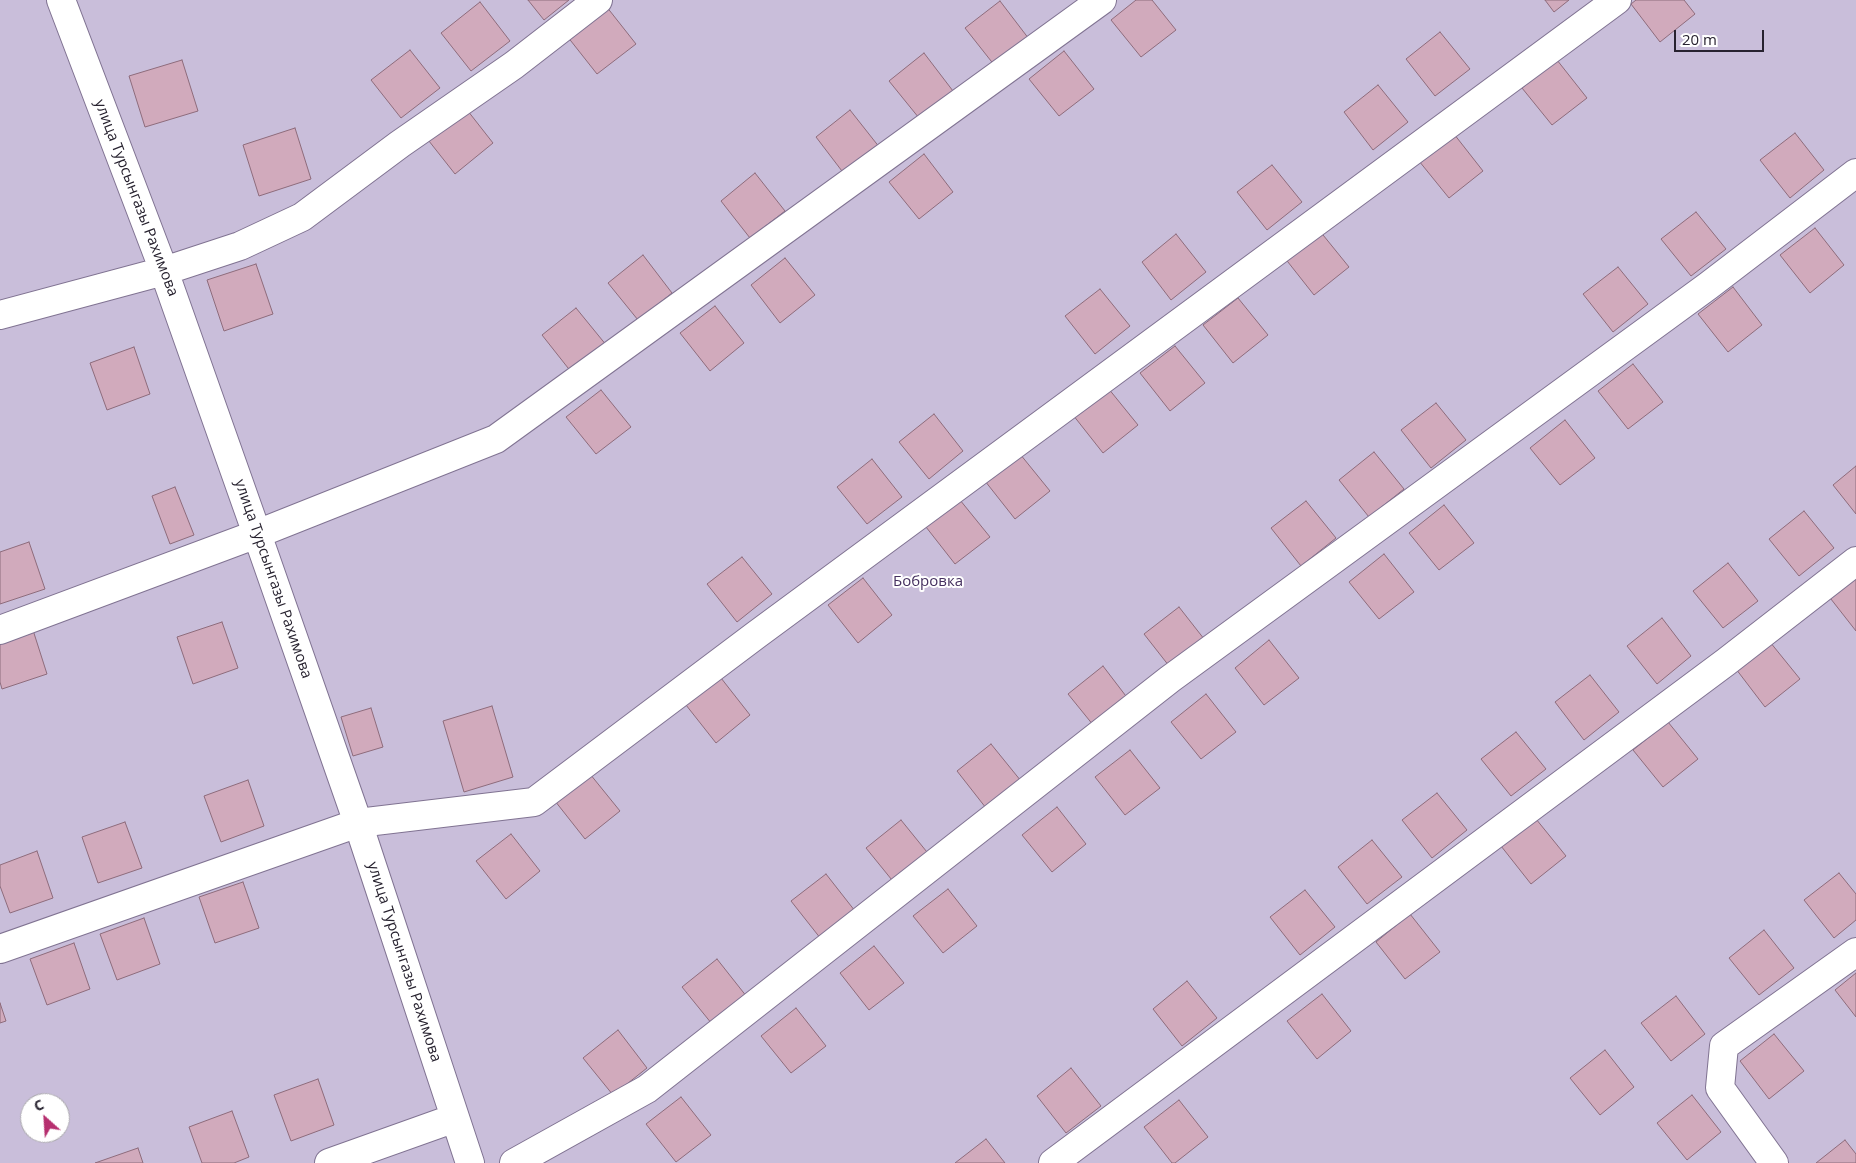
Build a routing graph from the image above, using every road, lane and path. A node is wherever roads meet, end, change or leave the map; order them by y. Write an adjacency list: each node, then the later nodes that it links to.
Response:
1 (61, 0): 6 (street, улица Турсынгазы Рахимова)
2 (598, 0): 6 (street)
3 (1102, 0): 8 (street)
4 (1617, 0): 11 (street)
5 (1856, 173): 17 (street)
6 (164, 271): 7 (street); 8 (street, улица Турсынгазы Рахимова)
7 (0, 315)
8 (257, 534): 10 (street); 11 (street, улица Турсынгазы Рахимова)
9 (1856, 561): 18 (street)
10 (0, 630)
11 (358, 823): 12 (street); 14 (street, улица Турсынгазы Рахимова)
12 (0, 949)
13 (1856, 952): 19 (street)
14 (455, 1118): 15 (street); 16 (street, улица Турсынгазы Рахимова)
15 (329, 1163)
16 (470, 1163)
17 (514, 1163)
18 (1053, 1163)
19 (1774, 1163)

